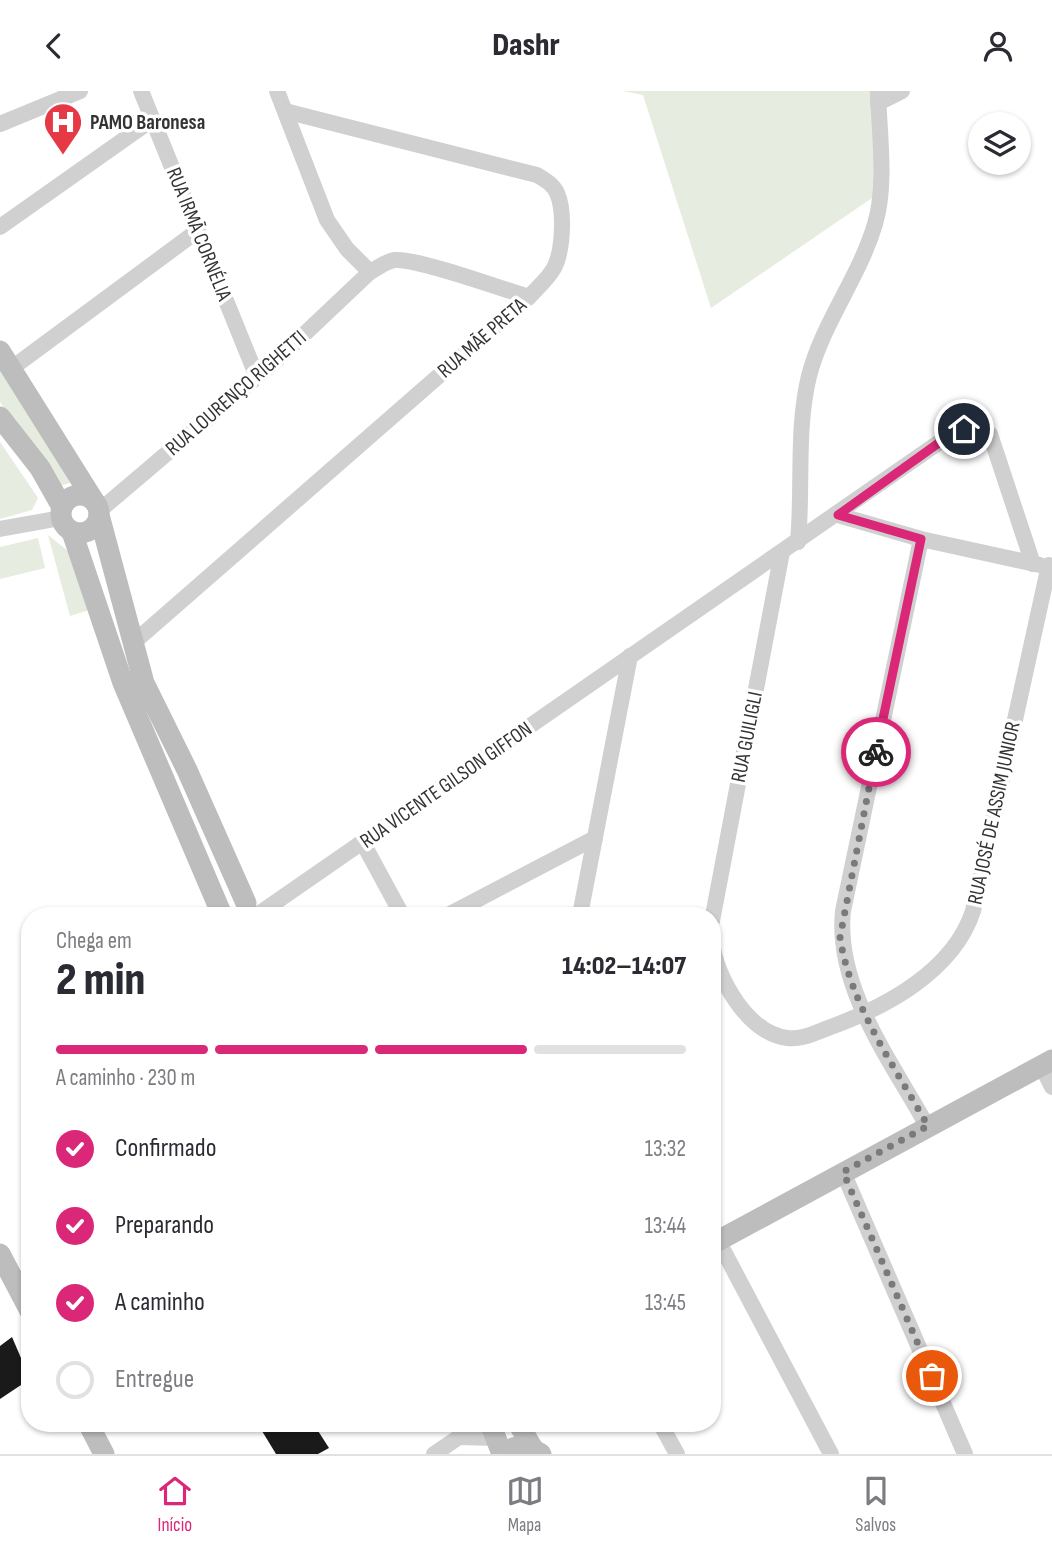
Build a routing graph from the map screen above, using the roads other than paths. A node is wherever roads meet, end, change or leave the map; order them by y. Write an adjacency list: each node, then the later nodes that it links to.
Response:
1 (80, 91): 8 (street)
2 (141, 91): 7 (street, RUA IRMÃ CORNÉLIA)
3 (277, 91): 6 (street)
4 (902, 91): 5 (street)
5 (878, 97): 21 (street)
6 (285, 111): 11 (street); 12 (street, RUA MÃE PRETA)
7 (153, 119): 9 (street); 10 (street, RUA IRMÃ CORNÉLIA)
8 (0, 124)
9 (0, 227)
10 (197, 232): 13 (street); 14 (street, RUA IRMÃ CORNÉLIA)
11 (370, 272): 12 (street); 14 (street, RUA LOURENÇO RIGHETTI)
12 (529, 297): 24 (street, RUA MÃE PRETA)
13 (6, 359): 16 (main road)
14 (257, 377): 16 (street, RUA LOURENÇO RIGHETTI)
15 (0, 418): 18 (main road)
16 (97, 509): 18 (main road); 18 (main road); 24 (main road)
17 (838, 515): 20 (street); 21 (street, RUA VICENTE GILSON GIFFON); 23 (street, RUA VICENTE GILSON GIFFON)
18 (65, 519): 19 (street); 28 (main road)
19 (0, 529)
20 (921, 539): 23 (street); 36 (street)
21 (798, 542): 22 (street, RUA VICENTE GILSON GIFFON)
22 (782, 552): 25 (street, RUA VICENTE GILSON GIFFON); 34 (street, RUA GUILIGLI)
23 (1045, 565): 36 (street, RUA JOSÉ DE ASSIM JUNIOR)
24 (133, 643): 29 (main road)
25 (630, 656): 26 (street); 27 (street, RUA VICENTE GILSON GIFFON)
26 (595, 838): 32 (street); 33 (street)
27 (363, 843): 30 (street, RUA VICENTE GILSON GIFFON); 31 (street)
28 (219, 907)
29 (254, 907)
30 (260, 907)
31 (398, 907)
32 (463, 907)
33 (582, 907)
34 (715, 907)
35 (721, 968): 36 (street)
36 (866, 1015): 39 (street)
37 (1046, 1063): 38 (street); 39 (main road)
38 (1052, 1087)
39 (928, 1126): 40 (main road)
40 (843, 1172): 41 (main road); 56 (street)
41 (721, 1234)
42 (721, 1251): 55 (street)
43 (0, 1254): 44 (main road)
44 (21, 1294)
45 (93, 1432): 52 (main road)
46 (464, 1432): 49 (street)
47 (524, 1432): 51 (main road)
48 (665, 1432): 54 (street)
49 (459, 1437): 50 (street); 53 (street)
50 (498, 1442): 51 (main road)
51 (536, 1451)
52 (104, 1454)
53 (434, 1454)
54 (677, 1454)
55 (831, 1454)
56 (965, 1454)

